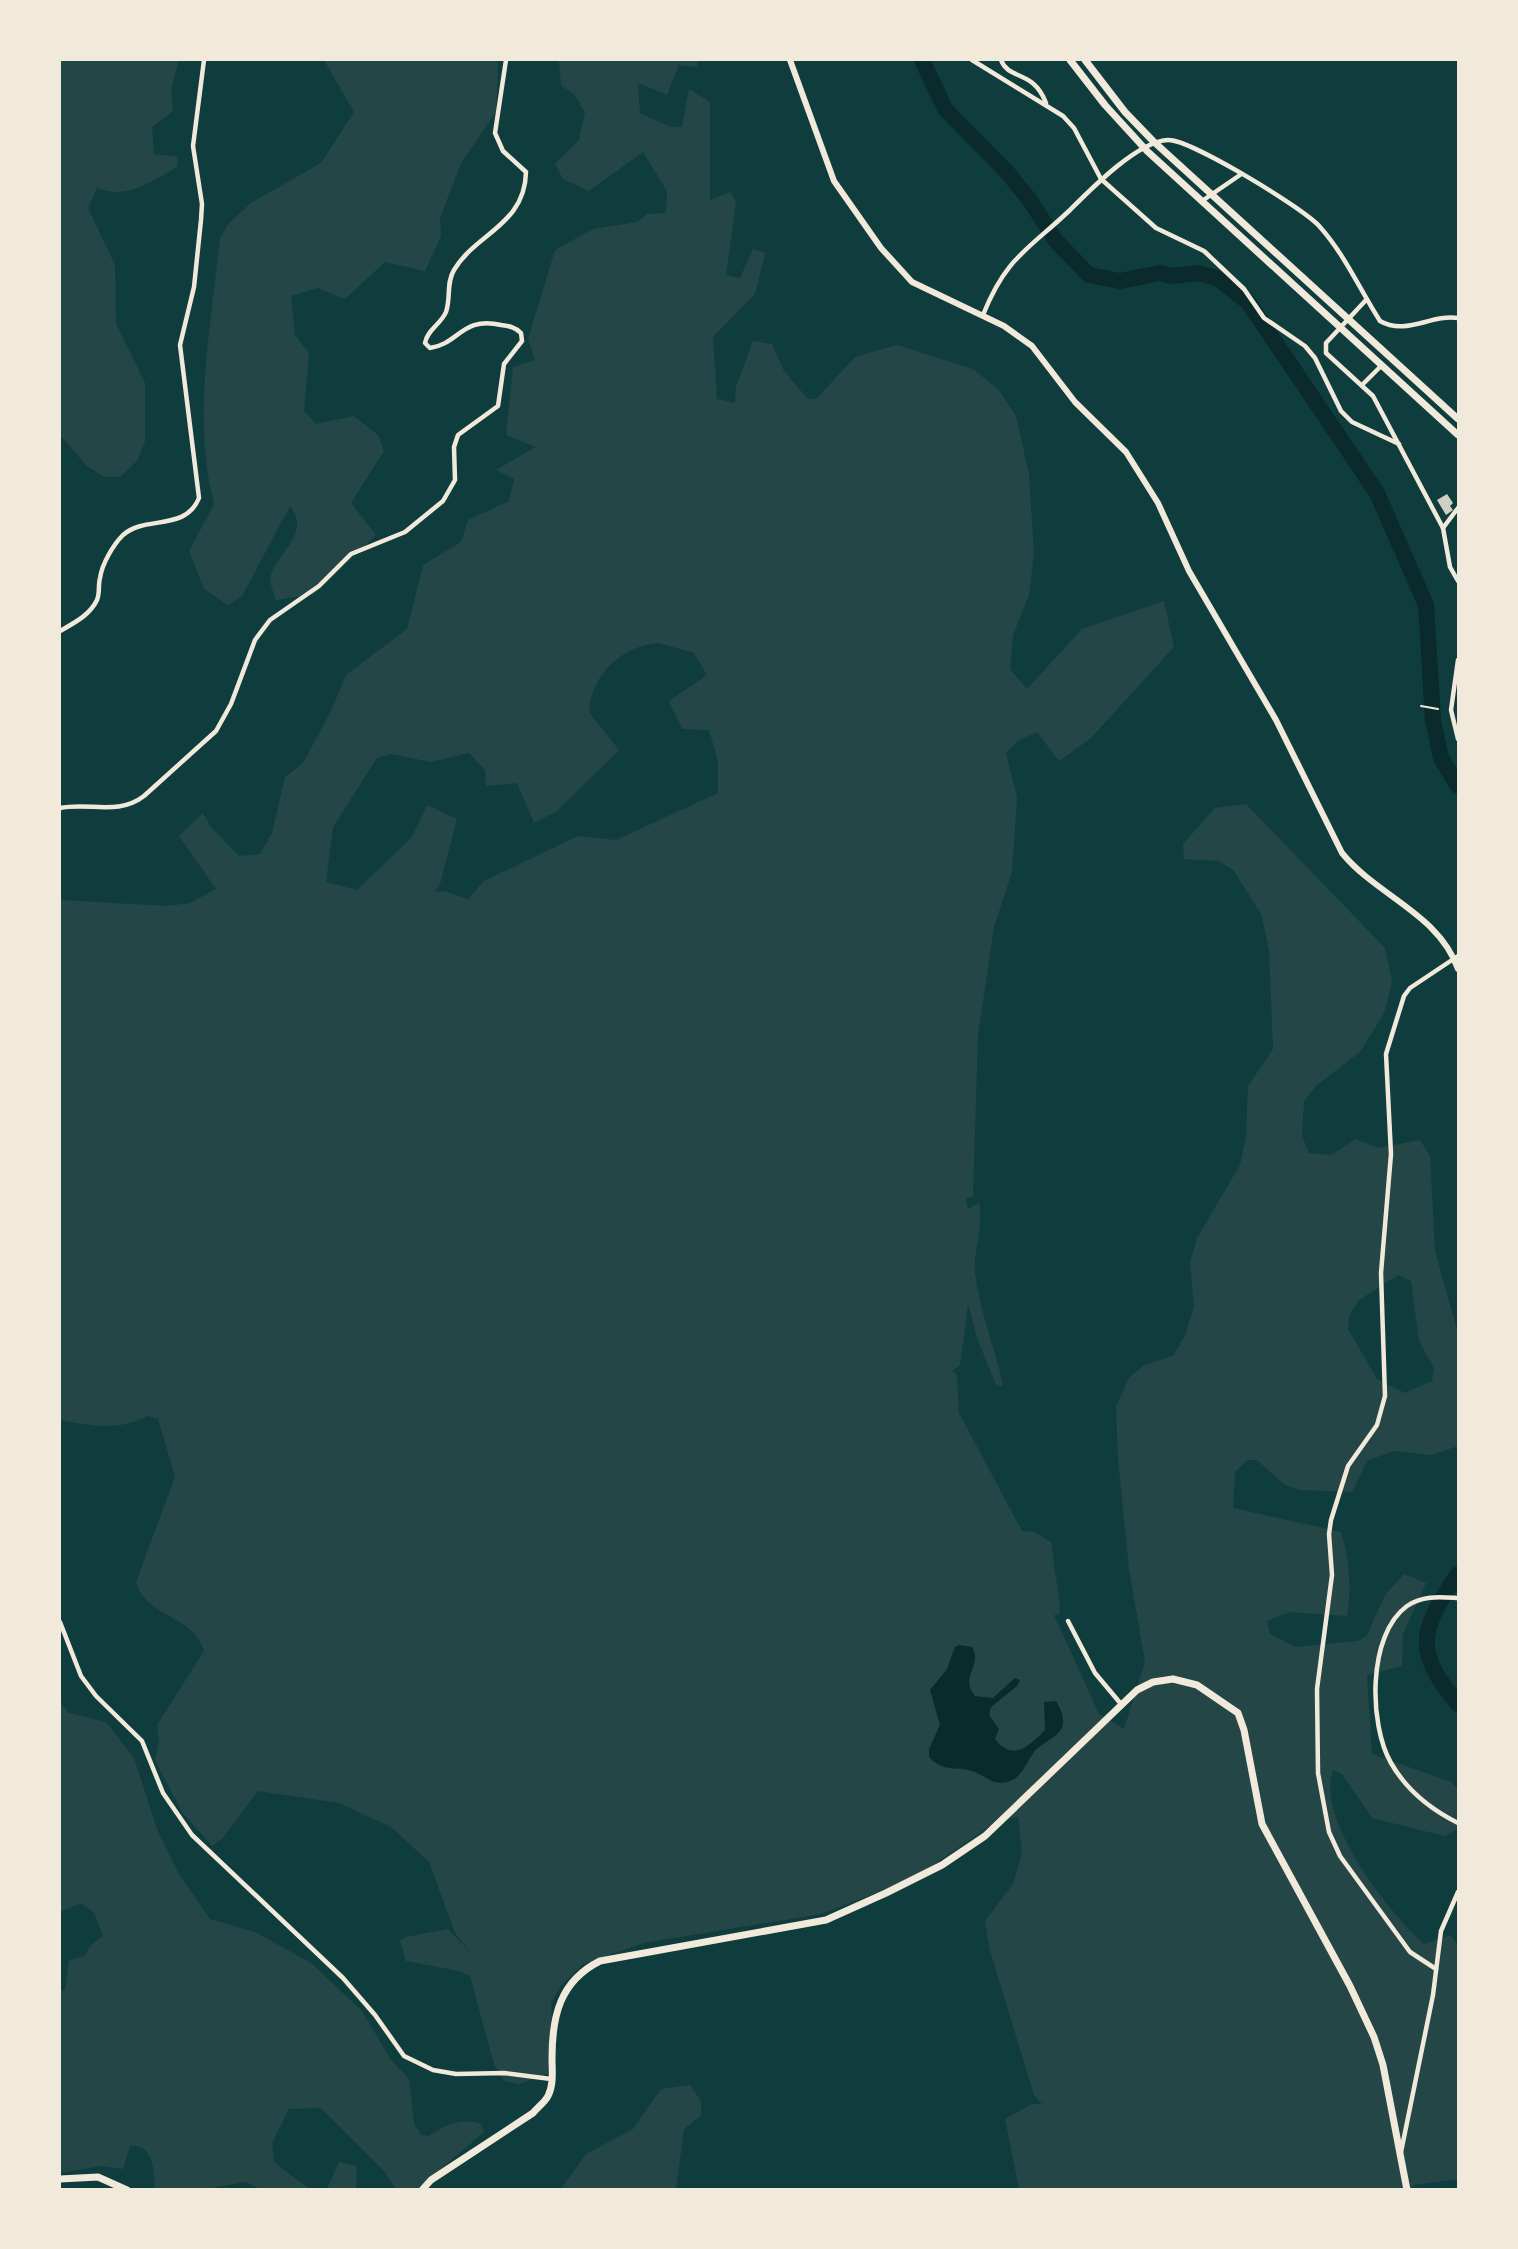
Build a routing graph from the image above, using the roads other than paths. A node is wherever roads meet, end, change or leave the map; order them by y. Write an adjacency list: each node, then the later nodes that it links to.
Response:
1 (204, 60): 24 (street)
2 (506, 60): 27 (street)
3 (790, 60): 14 (street)
4 (972, 60): 8 (street)
5 (1001, 60): 8 (street)
6 (1070, 60): 12 (main road)
7 (1085, 60): 11 (main road)
8 (1047, 104): 10 (street)
9 (1240, 175): 10 (street); 11 (street); 13 (street)
10 (1101, 179): 14 (street); 20 (street)
11 (1212, 194): 12 (street); 18 (main road)
12 (1202, 201): 16 (main road)
13 (1365, 301): 15 (street); 17 (street)
14 (983, 315): 28 (street)
15 (1458, 318)
16 (1382, 365): 17 (street); 19 (main road)
17 (1362, 385): 20 (street)
18 (1458, 419)
19 (1458, 435)
20 (1399, 444): 22 (street)
21 (1458, 508): 22 (street)
22 (1443, 528): 23 (street)
23 (1458, 581)
24 (60, 631)
25 (1458, 660): 26 (street)
26 (1458, 739)
27 (60, 808)
28 (1456, 956): 29 (street); 36 (street)
29 (1458, 969)
30 (1455, 1598): 34 (street)
31 (1068, 1621): 33 (street)
32 (60, 1622): 37 (street)
33 (1121, 1704): 37 (main road); 38 (main road)
34 (1458, 1823)
35 (1458, 1892): 36 (street)
36 (1436, 1969): 38 (street)
37 (552, 2079): 41 (main road)
38 (1401, 2154): 42 (main road)
39 (60, 2179): 40 (main road)
40 (127, 2189)
41 (422, 2189)
42 (1407, 2189)

